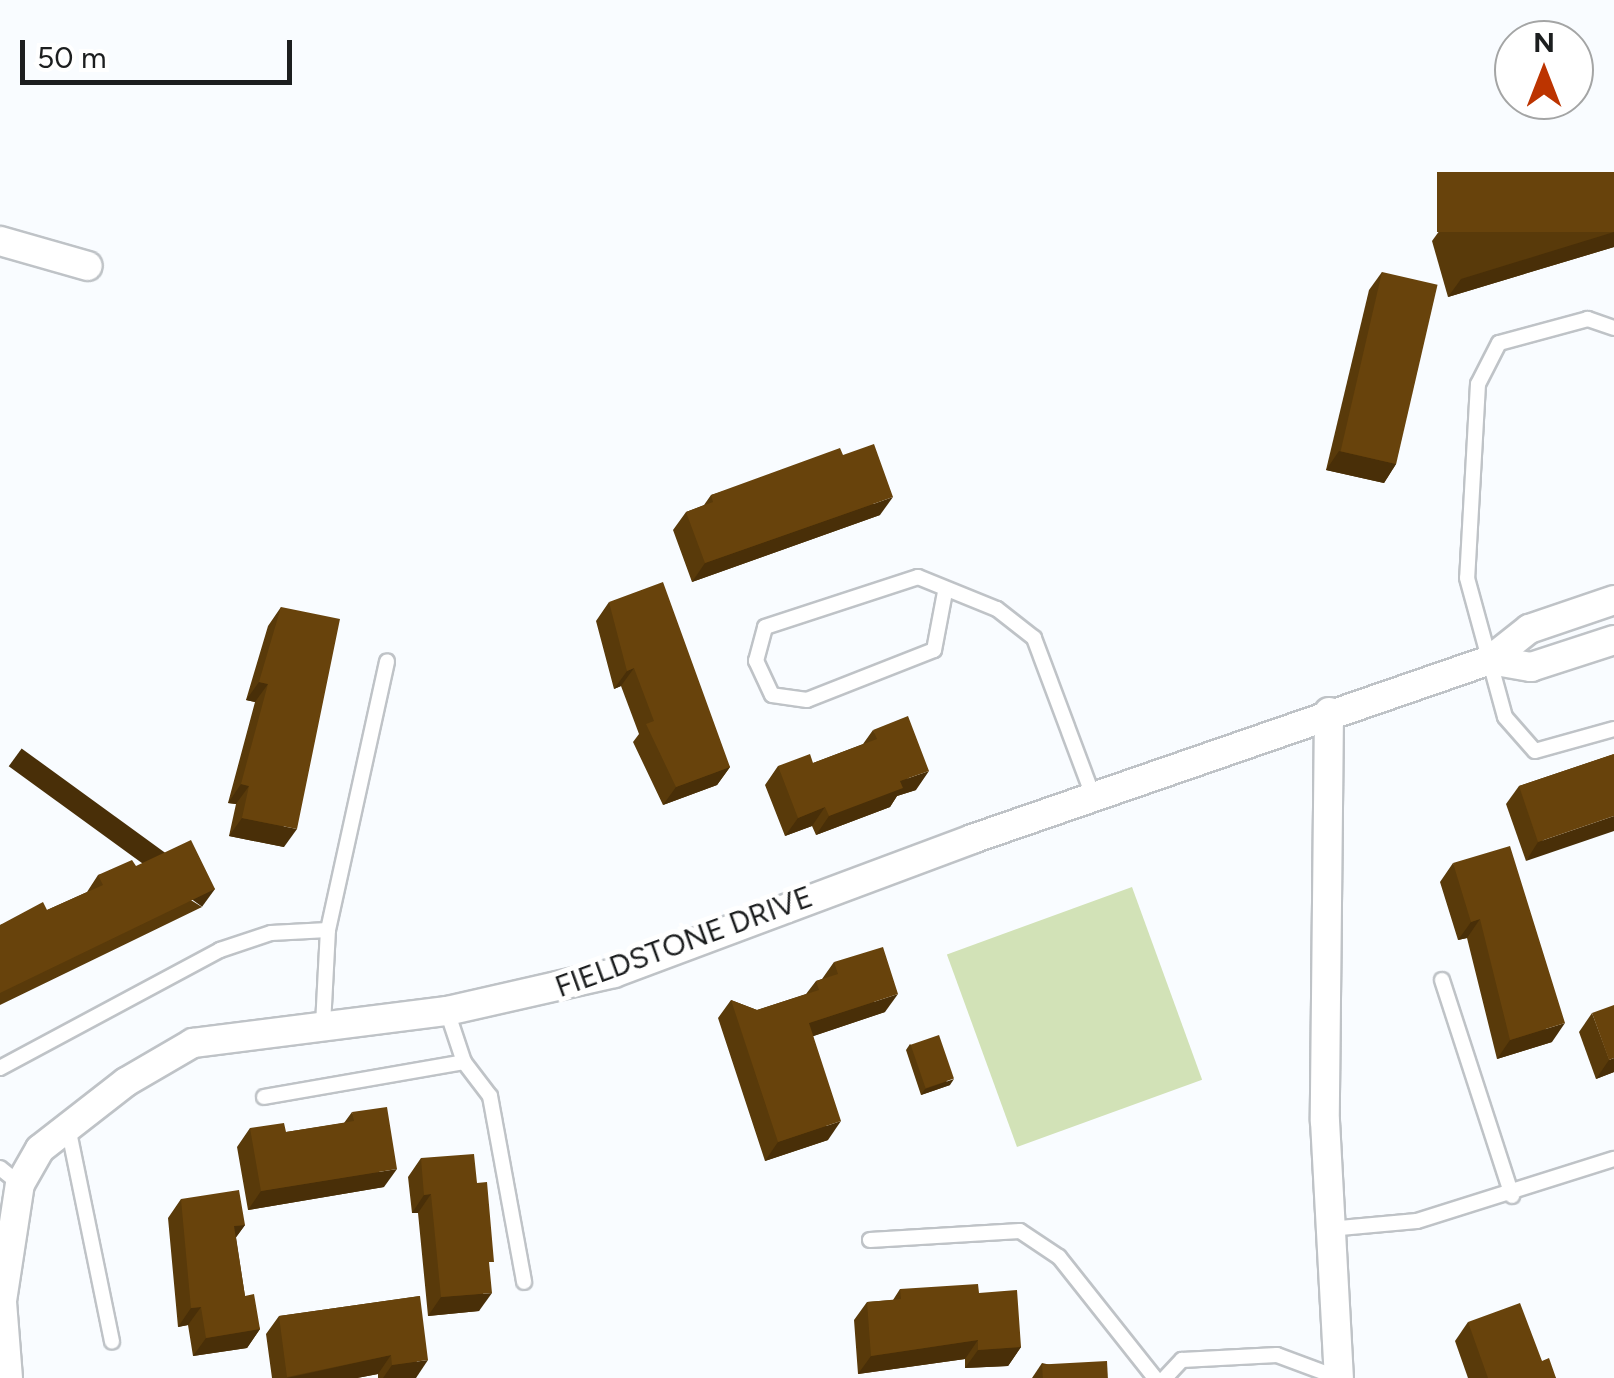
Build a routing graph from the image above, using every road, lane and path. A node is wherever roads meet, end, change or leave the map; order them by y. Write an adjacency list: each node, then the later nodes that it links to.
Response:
1 (0, 241): 2 (street)
2 (88, 266)
3 (1614, 328): 7 (lane)
4 (946, 592): 4 (lane); 11 (lane)
5 (1614, 600): 7 (street, FIELDSTONE DRIVE)
6 (1614, 640): 7 (street, FIELDSTONE DRIVE)
7 (1490, 660): 9 (street, FIELDSTONE DRIVE); 10 (lane)
8 (387, 661): 12 (lane)
9 (1330, 712): 11 (street, FIELDSTONE DRIVE); 23 (street)
10 (1614, 729)
11 (1093, 796): 14 (street, FIELDSTONE DRIVE)
12 (328, 930): 15 (lane); 17 (lane)
13 (1442, 980): 22 (lane)
14 (447, 1010): 15 (street, FIELDSTONE DRIVE); 16 (lane)
15 (323, 1024): 19 (street, FIELDSTONE DRIVE)
16 (464, 1062): 18 (lane); 25 (lane)
17 (0, 1068)
18 (264, 1098)
19 (68, 1126): 21 (street, FIELDSTONE DRIVE); 26 (lane)
20 (1614, 1159): 22 (lane)
21 (10, 1176): 27 (street, FIELDSTONE DRIVE)
22 (1512, 1196): 23 (lane)
23 (1328, 1228): 30 (street)
24 (870, 1240): 28 (lane)
25 (524, 1282)
26 (112, 1342)
27 (5, 1366)
28 (1154, 1378)
29 (1165, 1378): 30 (lane)
30 (1339, 1378)

